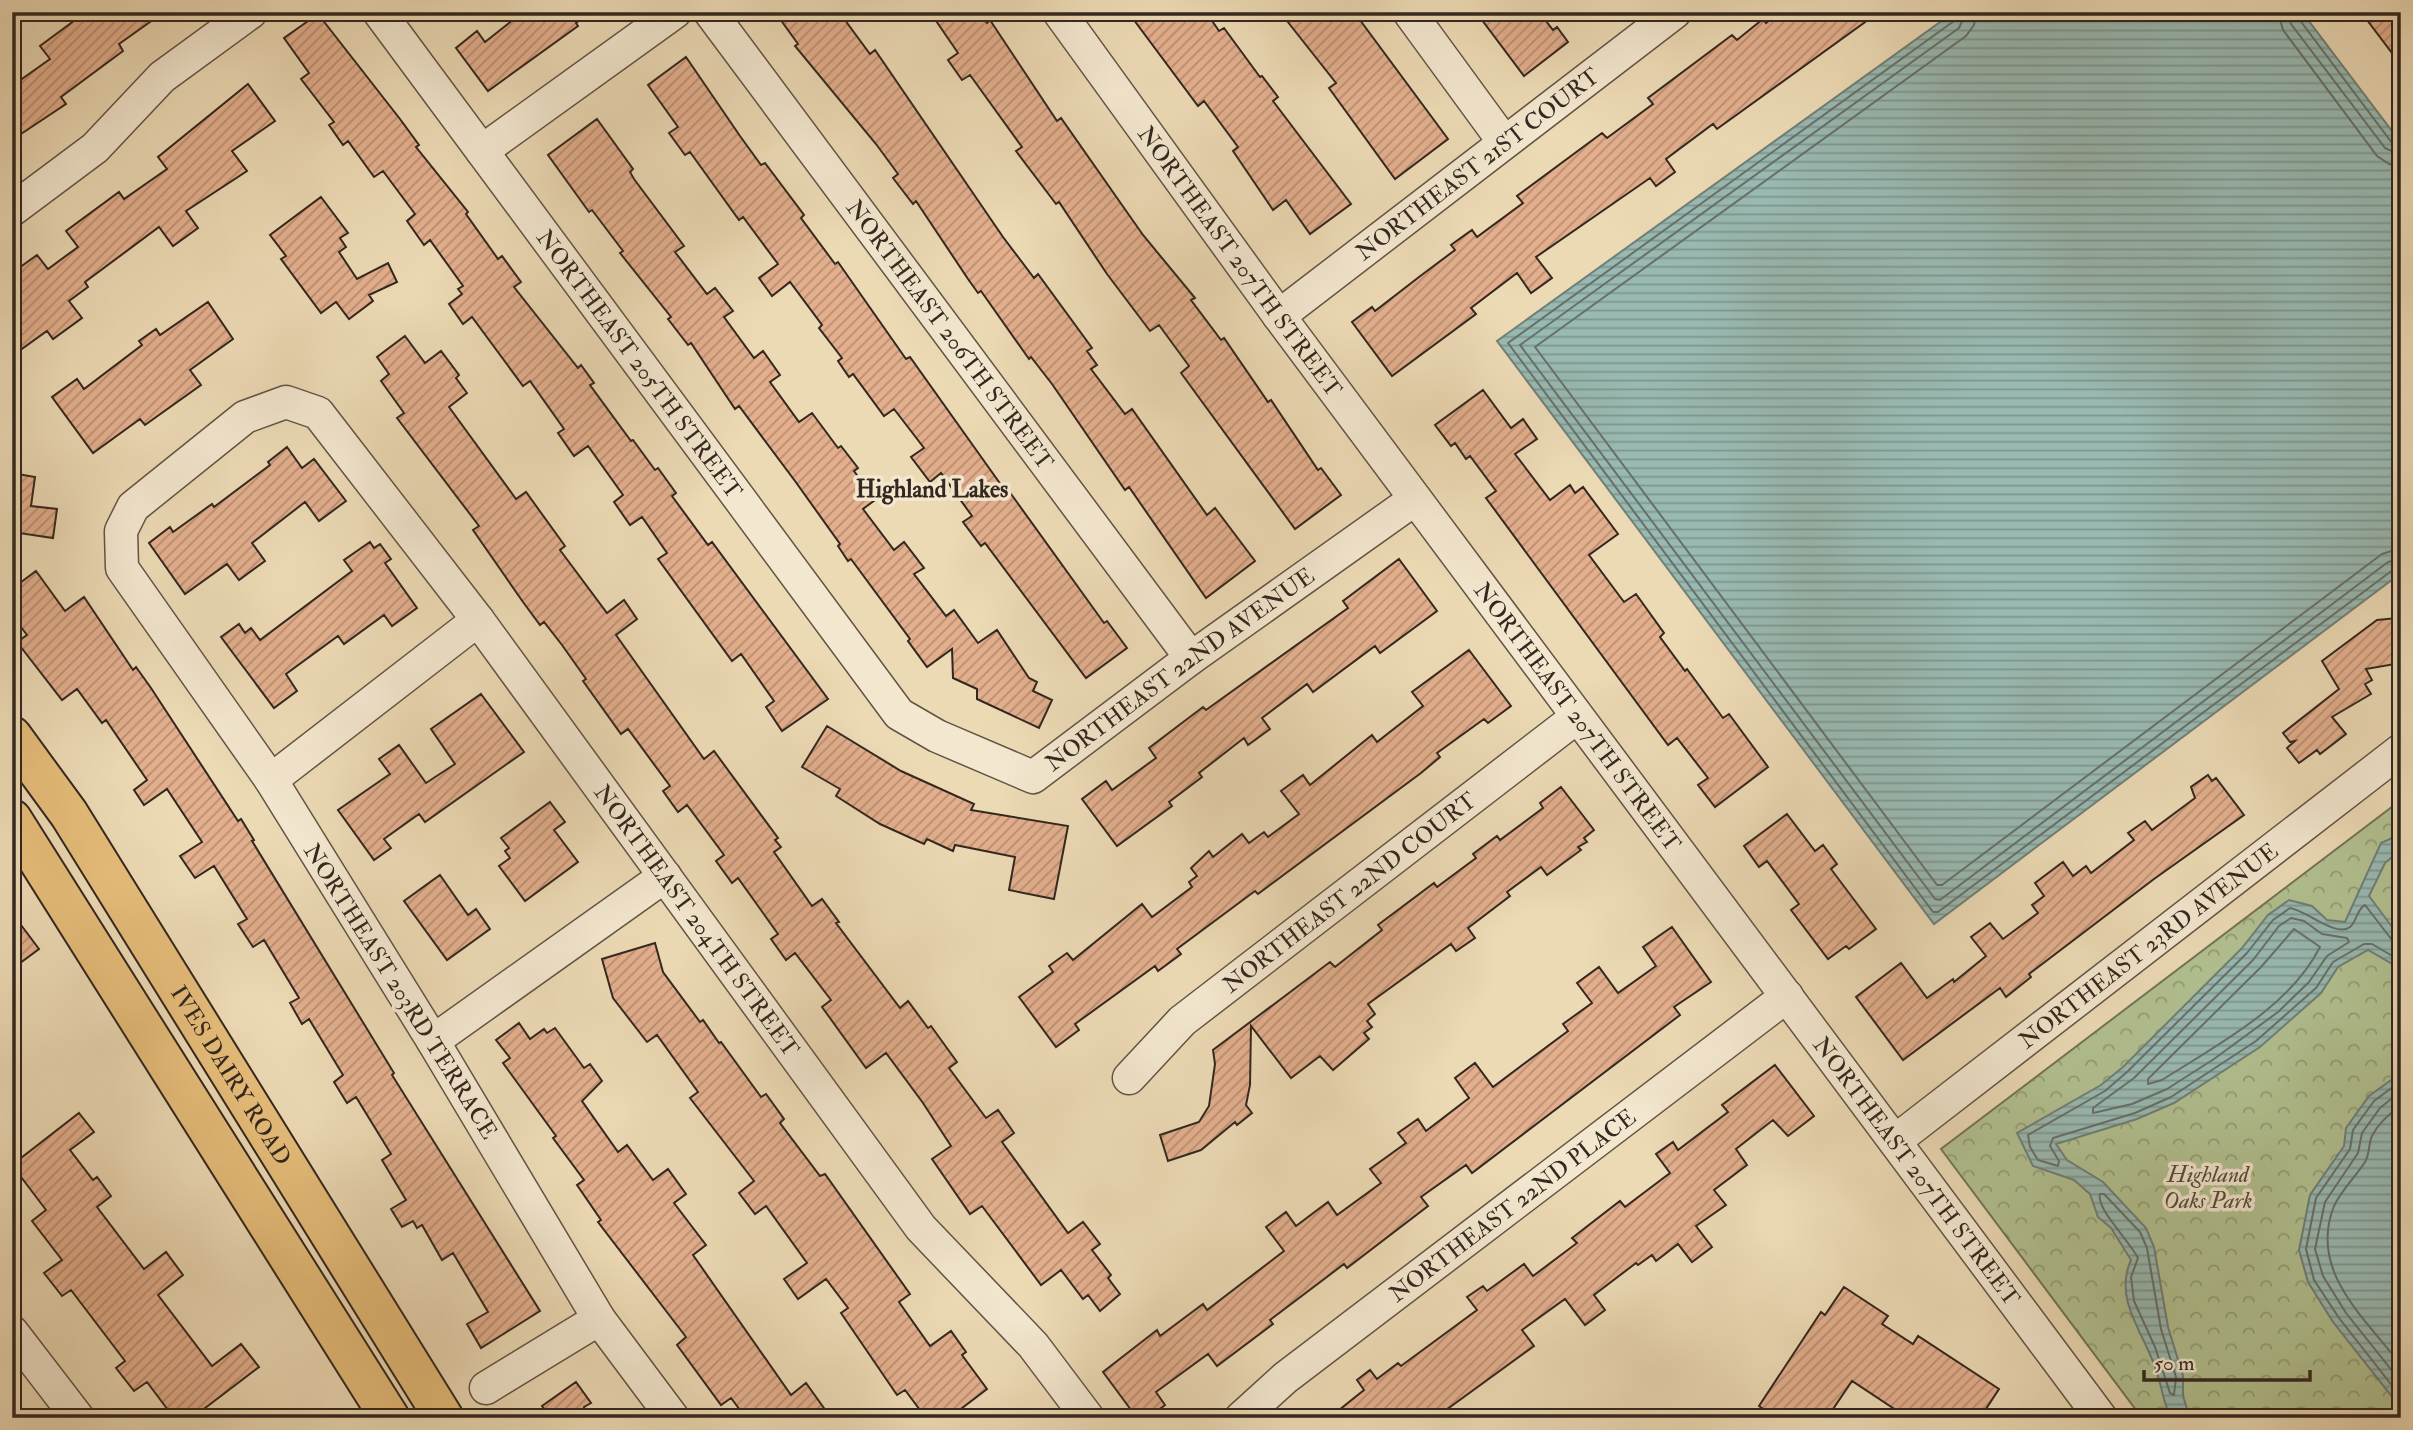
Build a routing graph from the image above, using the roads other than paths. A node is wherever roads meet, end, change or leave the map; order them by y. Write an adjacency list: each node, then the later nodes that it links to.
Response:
1 (251, 12): 10 (street)
2 (379, 12): 9 (street, NORTHEAST 205TH STREET)
3 (675, 12): 9 (street)
4 (710, 12): 15 (street, NORTHEAST 206TH STREET)
5 (1059, 12): 11 (street, NORTHEAST 207TH STREET)
6 (1409, 12): 8 (street)
7 (1675, 12): 8 (street, NORTHEAST 21ST COURT)
8 (1504, 142): 11 (street, NORTHEAST 21ST COURT)
9 (482, 151): 16 (street, NORTHEAST 205TH STREET)
10 (12, 210)
11 (1279, 316): 13 (street, NORTHEAST 207TH STREET)
12 (318, 413): 14 (street, NORTHEAST 204TH STREET); 20 (street, NORTHEAST 203RD TERRACE)
13 (1415, 499): 15 (street, NORTHEAST 22ND AVENUE); 17 (street, NORTHEAST 207TH STREET)
14 (478, 620): 20 (street); 22 (street, NORTHEAST 204TH STREET)
15 (1191, 658): 16 (street, NORTHEAST 22ND AVENUE)
16 (899, 714)
17 (1577, 717): 23 (street, NORTHEAST 207TH STREET); 25 (street, NORTHEAST 22ND COURT)
18 (12, 736): 32 (main road, IVES DAIRY ROAD)
19 (2401, 750): 26 (street, NORTHEAST 23RD AVENUE)
20 (271, 780): 24 (street, NORTHEAST 203RD TERRACE)
21 (12, 819): 31 (main road, IVES DAIRY ROAD)
22 (665, 876): 24 (street); 34 (street, NORTHEAST 204TH STREET)
23 (1787, 996): 26 (street, NORTHEAST 207TH STREET); 35 (street, NORTHEAST 22ND PLACE)
24 (433, 1041): 27 (street, NORTHEAST 203RD TERRACE)
25 (1129, 1078)
26 (1895, 1141): 36 (street, NORTHEAST 207TH STREET)
27 (600, 1318): 29 (street); 33 (street, NORTHEAST 203RD TERRACE)
28 (12, 1332): 30 (street)
29 (486, 1388)
30 (78, 1418)
31 (390, 1418)
32 (444, 1418)
33 (673, 1418)
34 (1088, 1418)
35 (1241, 1418)
36 (2101, 1418)

